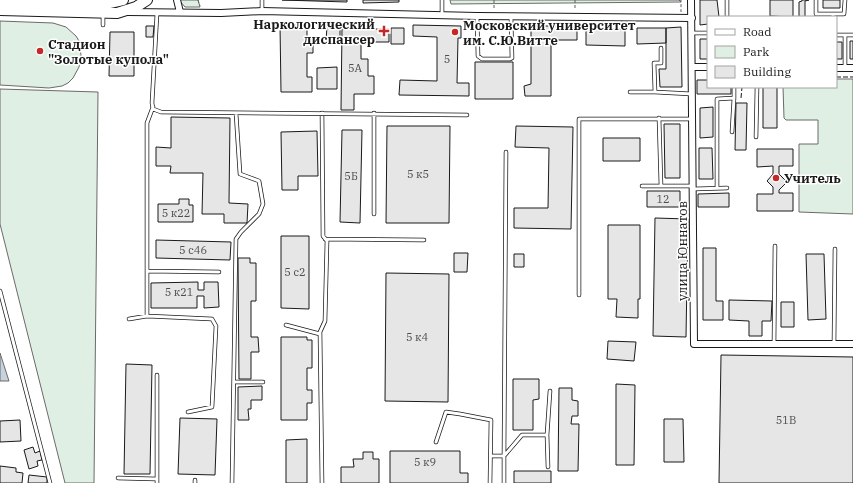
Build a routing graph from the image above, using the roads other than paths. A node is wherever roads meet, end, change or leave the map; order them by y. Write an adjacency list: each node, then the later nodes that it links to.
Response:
1 (123, 0): 11 (main road)
2 (147, 0): 15 (main road)
3 (177, 0): 17 (street)
4 (262, 0): 14 (lane)
5 (442, 0): 19 (lane)
6 (691, 0): 24 (street, улица Юннатов)
7 (727, 0): 22 (lane)
8 (816, 0): 23 (lane)
9 (845, 0): 23 (lane)
10 (30, 2): 11 (main road); 12 (main road)
11 (85, 2)
12 (0, 3)
13 (0, 10): 18 (main road)
14 (262, 11): 17 (street); 19 (street)
15 (117, 12): 16 (street); 18 (main road)
16 (157, 12): 17 (street); 43 (lane)
17 (180, 12)
18 (103, 13): 25 (lane)
19 (442, 15): 20 (street)
20 (477, 16): 21 (street); 21 (lane)
21 (511, 16): 24 (street)
22 (727, 16)
23 (833, 16)
24 (692, 18): 26 (street, улица Юннатов)
25 (103, 26)
26 (692, 33): 27 (lane); 33 (street, улица Юннатов)
27 (707, 33)
28 (837, 35): 29 (lane)
29 (845, 35): 30 (lane); 35 (lane)
30 (853, 35)
31 (661, 48): 40 (lane)
32 (707, 67): 33 (street)
33 (692, 68): 41 (street, улица Юннатов)
34 (837, 68): 35 (street)
35 (845, 68): 36 (street)
36 (853, 68)
37 (734, 88): 42 (lane)
38 (757, 88): 51 (lane)
39 (630, 92): 40 (lane)
40 (655, 92): 41 (lane)
41 (692, 94): 49 (street, улица Юннатов)
42 (734, 98): 50 (lane); 56 (lane)
43 (153, 107): 44 (lane); 63 (lane)
44 (236, 113): 45 (lane); 75 (lane)
45 (322, 113): 46 (lane); 59 (lane)
46 (374, 114): 47 (lane); 58 (lane)
47 (466, 115)
48 (659, 118): 49 (lane); 54 (lane); 66 (lane)
49 (692, 119): 55 (street, улица Юннатов)
50 (732, 132)
51 (756, 137)
52 (506, 152): 82 (lane)
53 (642, 186): 54 (lane)
54 (661, 186): 55 (lane)
55 (693, 188): 56 (lane); 71 (street, улица Юннатов)
56 (717, 188): 57 (lane)
57 (727, 188)
58 (374, 214)
59 (325, 239): 60 (lane); 70 (lane)
60 (424, 240)
61 (775, 246): 71 (lane)
62 (835, 249): 72 (lane)
63 (147, 271): 64 (lane); 67 (lane)
64 (219, 272)
65 (0, 291): 86 (lane)
66 (579, 295)
67 (147, 316): 68 (lane); 78 (lane)
68 (129, 318)
69 (286, 325): 70 (lane)
70 (320, 334): 89 (lane)
71 (774, 344): 72 (street, улица Юннатов)
72 (834, 344): 73 (street, улица Юннатов)
73 (853, 344)
74 (157, 375): 85 (lane)
75 (234, 382): 76 (lane); 88 (lane)
76 (263, 382)
77 (550, 391): 79 (lane)
78 (188, 412)
79 (548, 434): 82 (lane); 83 (lane)
80 (436, 442): 81 (lane)
81 (491, 456): 82 (lane); 90 (lane)
82 (504, 456): 91 (lane)
83 (548, 468)
84 (118, 478): 85 (lane)
85 (157, 478): 87 (lane)
86 (50, 483)
87 (157, 483)
88 (232, 483)
89 (322, 483)
90 (490, 483)
91 (504, 483)

